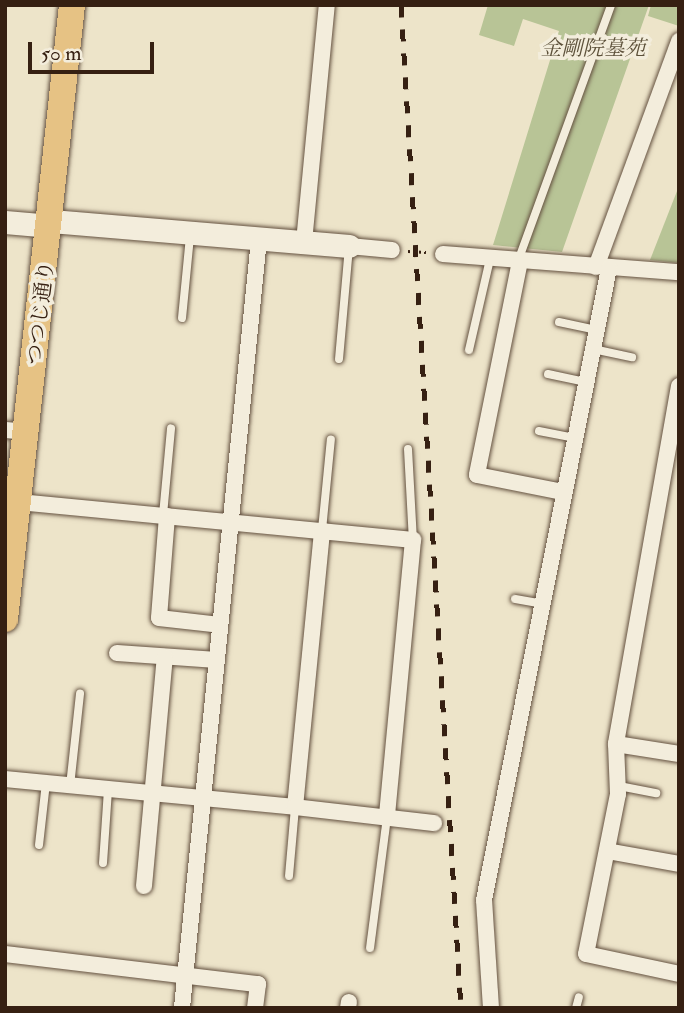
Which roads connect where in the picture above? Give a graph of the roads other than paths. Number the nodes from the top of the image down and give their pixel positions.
1 (72, 5) edge
2 (327, 5) edge
3 (611, 5) edge
4 (679, 41) edge
5 (5, 222) edge
6 (51, 224) junction
7 (191, 234) junction
8 (259, 239) junction
9 (304, 242) junction
10 (349, 246) junction
11 (392, 250) road end
12 (443, 254) road end
13 (490, 259) junction
14 (519, 261) junction
15 (602, 267) junction
16 (679, 272) edge
17 (182, 318) dead end
18 (559, 322) dead end
19 (597, 330) junction
20 (593, 349) junction
21 (469, 351) dead end
22 (632, 357) dead end
23 (339, 359) dead end
24 (548, 374) dead end
25 (586, 382) junction
26 (679, 387) edge
27 (170, 428) dead end
28 (16, 431) edge
29 (539, 431) dead end
30 (574, 438) junction
31 (331, 439) dead end
32 (408, 449) dead end
33 (563, 492) junction
34 (19, 502) junction
35 (165, 515) junction
36 (230, 522) junction
37 (322, 530) junction
38 (413, 540) junction
39 (515, 598) dead end
40 (543, 604) junction
41 (5, 620) edge
42 (220, 625) junction
43 (117, 653) dead end
44 (165, 657) junction
45 (216, 660) junction
46 (80, 694) dead end
47 (679, 736) edge
48 (616, 744) junction
49 (677, 753) edge
50 (5, 779) edge
51 (46, 783) junction
52 (71, 786) junction
53 (619, 786) junction
54 (108, 789) junction
55 (656, 793) dead end
56 (155, 794) junction
57 (204, 799) junction
58 (295, 807) junction
59 (387, 817) junction
60 (435, 823) dead end
61 (39, 845) dead end
62 (607, 851) junction
63 (103, 863) dead end
64 (679, 864) edge
65 (289, 876) dead end
66 (144, 886) dead end
67 (370, 947) dead end
68 (5, 954) edge
69 (679, 974) edge
70 (185, 976) junction
71 (579, 996) dead end
72 (182, 1008) edge
73 (255, 1008) edge
74 (491, 1008) edge
75 (576, 1008) edge

1 - 6 main road, つつじ通り
2 - 9 street
3 - 14 lane
4 - 15 street
5 - 6 street
6 - 7 street
6 - 28 main road, つつじ通り
7 - 8 street
7 - 17 lane
8 - 9 street
8 - 36 street
9 - 10 street
10 - 11 street
10 - 23 lane
12 - 13 street
13 - 14 street
13 - 21 lane
14 - 15 street
14 - 33 street
15 - 16 street
15 - 19 street
18 - 19 lane
19 - 20 street
20 - 22 lane
20 - 25 street
24 - 25 lane
25 - 30 street
26 - 48 street
27 - 35 lane
28 - 34 main road, つつじ通り
29 - 30 lane
30 - 33 street
31 - 37 lane
32 - 38 lane
33 - 40 street
34 - 35 street
34 - 41 main road, つつじ通り
35 - 36 street
35 - 42 street
36 - 37 street
36 - 42 street
37 - 38 street
37 - 58 street
38 - 59 street
39 - 40 lane
40 - 74 street
42 - 45 street
43 - 44 street
44 - 45 street
44 - 56 street
45 - 57 street
46 - 52 lane
47 - 49 street
48 - 49 street
48 - 53 street
50 - 51 street
51 - 52 street
51 - 61 lane
52 - 54 street
53 - 55 lane
53 - 62 street
54 - 56 street
54 - 63 lane
56 - 57 street
56 - 66 street
57 - 58 street
57 - 70 street
58 - 59 street
58 - 65 lane
59 - 60 street
59 - 67 lane
62 - 64 street
62 - 69 street
68 - 70 street
70 - 72 street
70 - 73 street
71 - 75 lane

